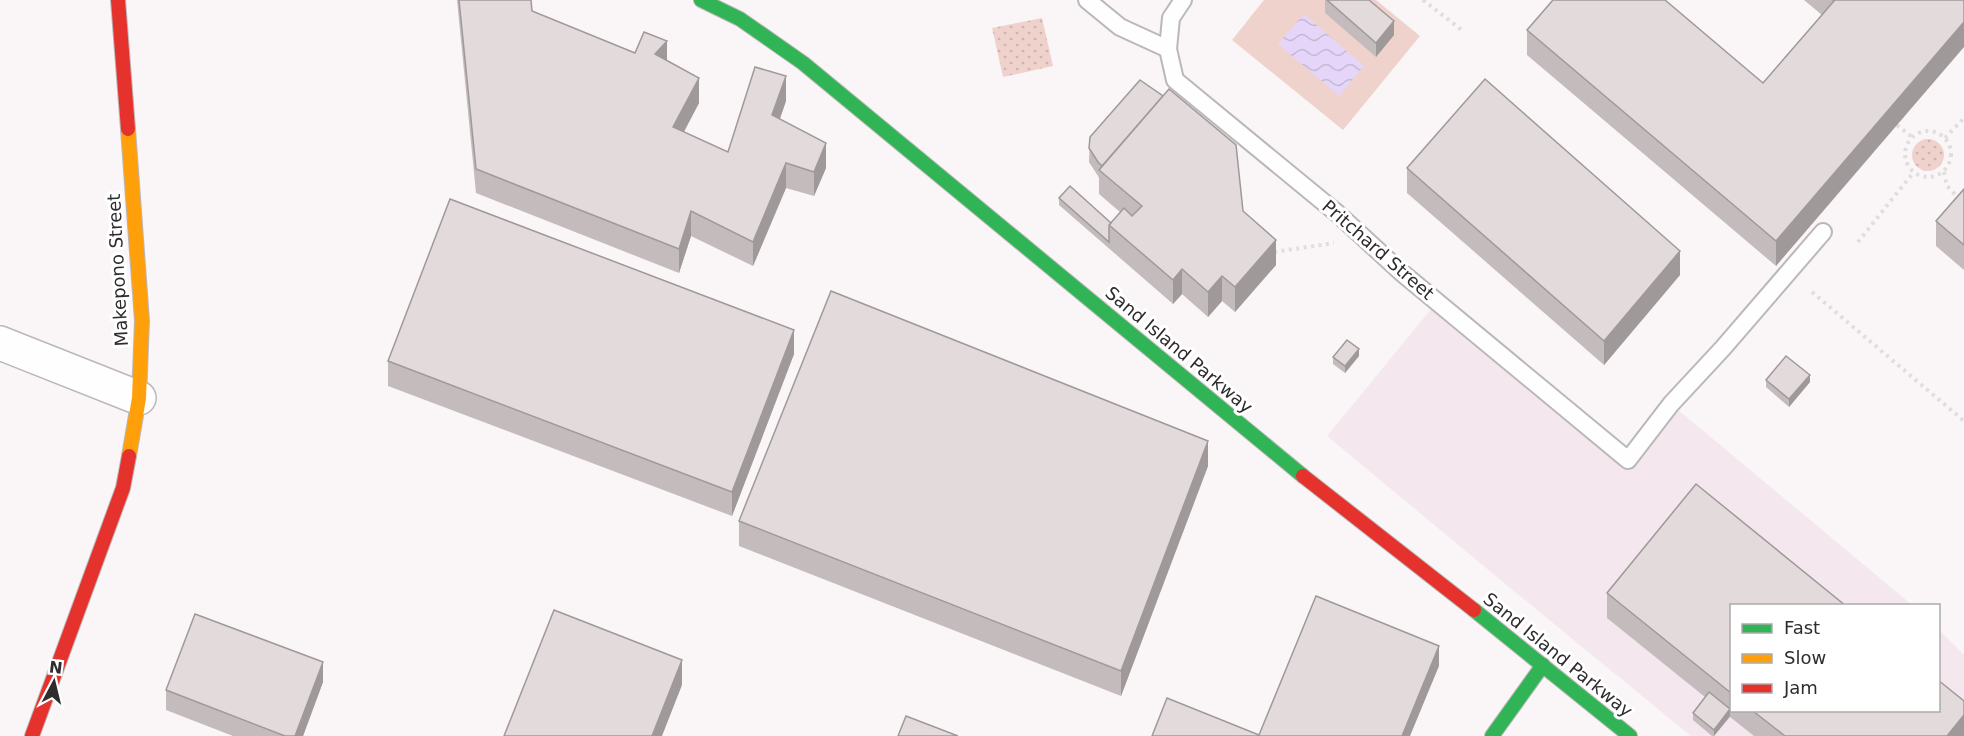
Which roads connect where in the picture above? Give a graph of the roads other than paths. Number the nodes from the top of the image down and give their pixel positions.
1 (118, 0) edge
2 (701, 0) edge
3 (1087, 0) edge
4 (1183, 0) edge
5 (1167, 49) junction
6 (1823, 232) dead end
7 (0, 343) edge
8 (139, 398) junction
9 (1543, 664) junction
10 (32, 736) edge
11 (1492, 736) edge
12 (1630, 736) edge

1 - 8 street, Makepono Street
2 - 9 street, Sand Island Parkway
3 - 5 lane
4 - 5 lane, Pritchard Street
5 - 6 lane, Pritchard Street
7 - 8 street
8 - 10 street, Makepono Street
9 - 11 street
9 - 12 street, Sand Island Parkway

